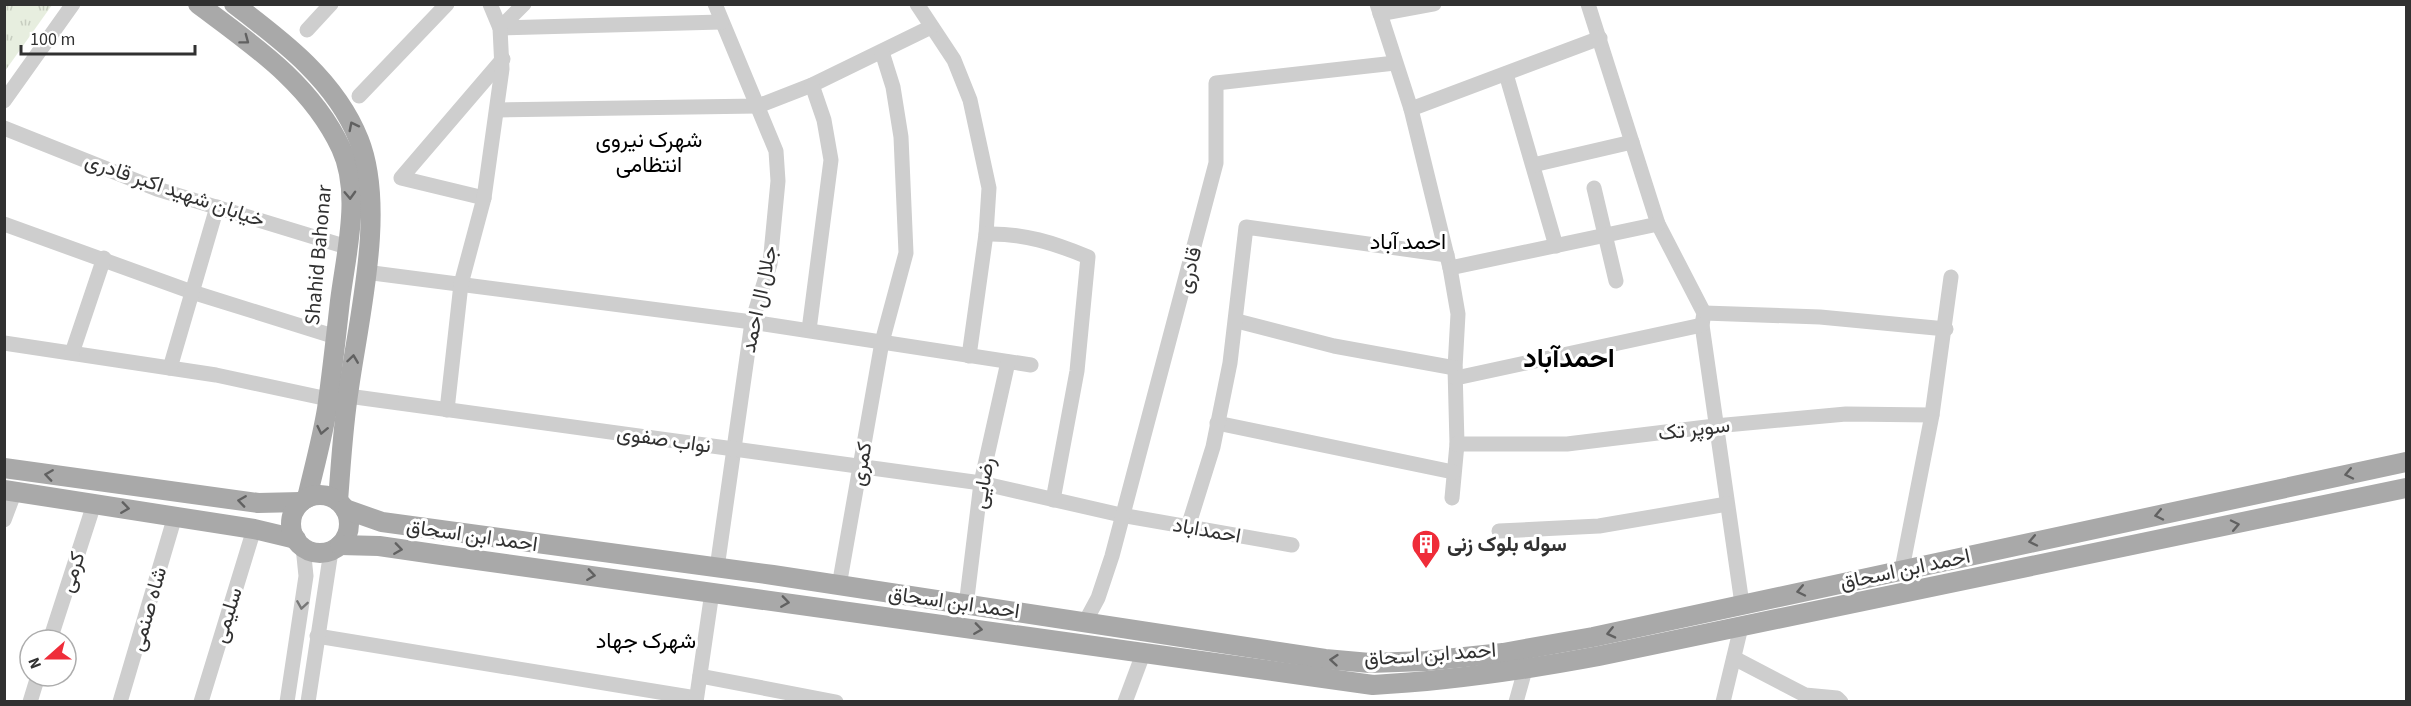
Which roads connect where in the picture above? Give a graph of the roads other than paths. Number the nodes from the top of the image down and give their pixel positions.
1 (73, 4) edge
2 (198, 4) edge
3 (234, 4) edge
4 (331, 4) edge
5 (447, 4) edge
6 (490, 4) edge
7 (524, 4) edge
8 (715, 4) edge
9 (917, 4) edge
10 (1434, 4) edge
11 (1588, 4) edge
12 (1379, 9) edge
13 (721, 22) junction
14 (931, 27) junction
15 (500, 28) junction
16 (307, 30) dead end
17 (1600, 38) junction
18 (882, 52) junction
19 (502, 59) junction
20 (1395, 63) junction
21 (1506, 74) junction
22 (812, 85) junction
23 (359, 96) dead end
24 (4, 101) edge
25 (759, 106) junction
26 (1411, 109) junction
27 (497, 110) junction
28 (4, 128) edge
29 (1632, 142) junction
30 (1533, 165) junction
31 (1594, 188) dead end
32 (484, 198) junction
33 (217, 207) junction
34 (4, 224) edge
35 (1658, 224) junction
36 (986, 234) junction
37 (1605, 236) junction
38 (347, 245) junction
39 (368, 246) junction
40 (1556, 246) junction
41 (104, 258) junction
42 (1448, 262) junction
43 (1951, 277) dead end
44 (343, 278) junction
45 (364, 278) junction
46 (1616, 281) dead end
47 (461, 284) junction
48 (192, 291) junction
49 (1703, 319) junction
50 (1237, 321) junction
51 (752, 322) junction
52 (1946, 329) junction
53 (809, 330) junction
54 (336, 337) junction
55 (882, 342) junction
56 (4, 343) edge
57 (72, 353) junction
58 (969, 356) junction
59 (1008, 362) junction
60 (1031, 365) dead end
61 (170, 368) junction
62 (1455, 373) junction
63 (348, 396) junction
64 (328, 399) junction
65 (447, 410) junction
66 (1932, 415) junction
67 (1218, 423) junction
68 (1716, 426) junction
69 (1457, 444) junction
70 (733, 449) junction
71 (2406, 462) edge
72 (861, 467) junction
73 (4, 468) edge
74 (1453, 472) junction
75 (981, 483) junction
76 (2406, 488) edge
77 (10, 491) edge
78 (1452, 498) dead end
79 (304, 500) junction
80 (1053, 500) junction
81 (94, 504) junction
82 (1727, 504) junction
83 (341, 505) junction
84 (1121, 515) junction
85 (175, 516) junction
86 (4, 520) edge
87 (1188, 526) junction
88 (254, 529) junction
89 (2090, 529) junction
90 (1499, 531) dead end
91 (300, 543) junction
92 (1292, 545) dead end
93 (335, 548) junction
94 (2096, 555) junction
95 (717, 568) junction
96 (1902, 570) junction
97 (839, 586) junction
98 (712, 591) junction
99 (1743, 604) junction
100 (966, 606) junction
101 (1084, 624) junction
102 (1741, 627) junction
103 (54, 628) edge
104 (1128, 630) junction
105 (317, 636) junction
106 (1078, 644) junction
107 (1134, 652) junction
108 (1734, 658) junction
109 (1526, 670) junction
110 (700, 676) junction
111 (696, 700) edge
112 (120, 702) edge
113 (201, 702) edge
114 (287, 702) edge
115 (308, 702) edge
116 (836, 702) edge
117 (1125, 702) edge
118 (1516, 702) edge
119 (1723, 702) edge
120 (1841, 702) edge

1 - 24 street
2 -> 38 main road, Shahid Bahonar
39 -> 3 main road
4 - 16 street
5 - 23 street
6 - 15 street
7 - 15 street
8 - 13 street, جلال ال احمد
9 - 14 street
10 - 12 street
11 - 17 street
12 - 20 street
13 - 15 street
13 - 25 street, جلال ال احمد
14 - 18 street
14 - 36 street
15 - 19 street
17 - 21 street
17 - 29 street
18 - 22 street
18 - 55 street, کمری
19 - 27 street
19 - 32 street
20 - 26 street
20 - 84 street, قادری
21 - 26 street
21 - 30 street
22 - 25 street
22 - 53 street
25 - 27 street
25 - 51 street, جلال ال احمد
26 - 42 street
27 - 32 street
28 - 33 street, خیابان شهید اکبر قادری
29 - 30 street
29 - 35 street
30 - 40 street
31 - 37 street
32 - 47 street
33 - 38 street, خیابان شهید اکبر قادری
33 - 48 street
34 - 41 street
35 - 37 street
35 - 49 street
36 - 58 street
36 - 80 street
37 - 40 street
37 - 46 street
38 - 39 main road
38 - 44 main road, Shahid Bahonar
39 - 45 main road
40 - 42 street
41 - 48 street
41 - 57 street
42 - 50 street
42 - 62 street
43 - 52 street
44 - 45 main road
44 - 54 main road, Shahid Bahonar
45 - 47 street
63 -> 45 main road
47 - 51 street
47 - 65 street
48 - 54 street
48 - 61 street
49 - 52 street
49 - 62 street
49 - 68 street
50 - 62 street
50 - 67 street
51 - 53 street
51 - 70 street, جلال ال احمد
52 - 66 street
53 - 55 street
54 - 64 main road, Shahid Bahonar
55 - 58 street
55 - 72 street, کمری
56 - 57 street
57 - 61 street
58 - 59 street
59 - 60 street
59 - 75 street, رضایی
61 - 64 street
62 - 69 street
63 - 65 street, نواب صفوی
63 - 83 main road
64 -> 79 main road, Shahid Bahonar
65 - 70 street, نواب صفوی
66 - 68 street, سوپر تک
66 - 96 street
67 - 74 street
67 - 87 street
68 - 69 street, سوپر تک
68 - 82 street
69 - 74 street
70 - 72 street, نواب صفوی
70 - 95 street, جلال ال احمد
71 -> 89 main road, احمد ابن اسحاق
72 - 75 street, نواب صفوی
72 - 97 street, کمری
79 -> 73 main road
74 - 78 street
75 - 80 street, نواب صفوی
75 - 100 street, رضایی
94 -> 76 main road, احمد ابن اسحاق
77 - 81 main road
77 - 86 street
79 - 83 main road
79 - 91 main road
80 - 84 street, احمداباد
81 -> 85 main road
81 - 103 street, کرمی
82 - 90 street
82 - 99 street
83 - 93 main road
83 - 95 main road, احمد ابن اسحاق
84 - 87 street, احمداباد
84 - 101 street, قادری
85 - 88 main road
85 - 112 street, شاه صنمی
87 - 92 street, احمداباد
88 - 91 main road
88 - 113 street, سلیمی
89 - 94 main road
89 -> 96 main road, احمد ابن اسحاق
91 - 93 main road
91 -> 114 street
93 -> 98 main road, احمد ابن اسحاق
93 - 105 street
94 - 102 main road, احمد ابن اسحاق
95 - 97 main road, احمد ابن اسحاق
96 -> 99 main road, احمد ابن اسحاق
97 - 100 main road, احمد ابن اسحاق
98 -> 106 main road, احمد ابن اسحاق
98 - 110 street
99 -> 104 main road, احمد ابن اسحاق
100 - 101 main road, احمد ابن اسحاق
101 - 104 main road, احمد ابن اسحاق
101 - 106 main road
102 - 108 street
102 - 109 main road, احمد ابن اسحاق
104 - 107 main road
105 - 111 street
105 - 115 street
106 - 107 main road, احمد ابن اسحاق
107 - 109 main road, احمد ابن اسحاق
107 - 117 street
108 - 119 street
108 - 120 street
109 - 118 street
110 - 111 street
110 - 116 street

